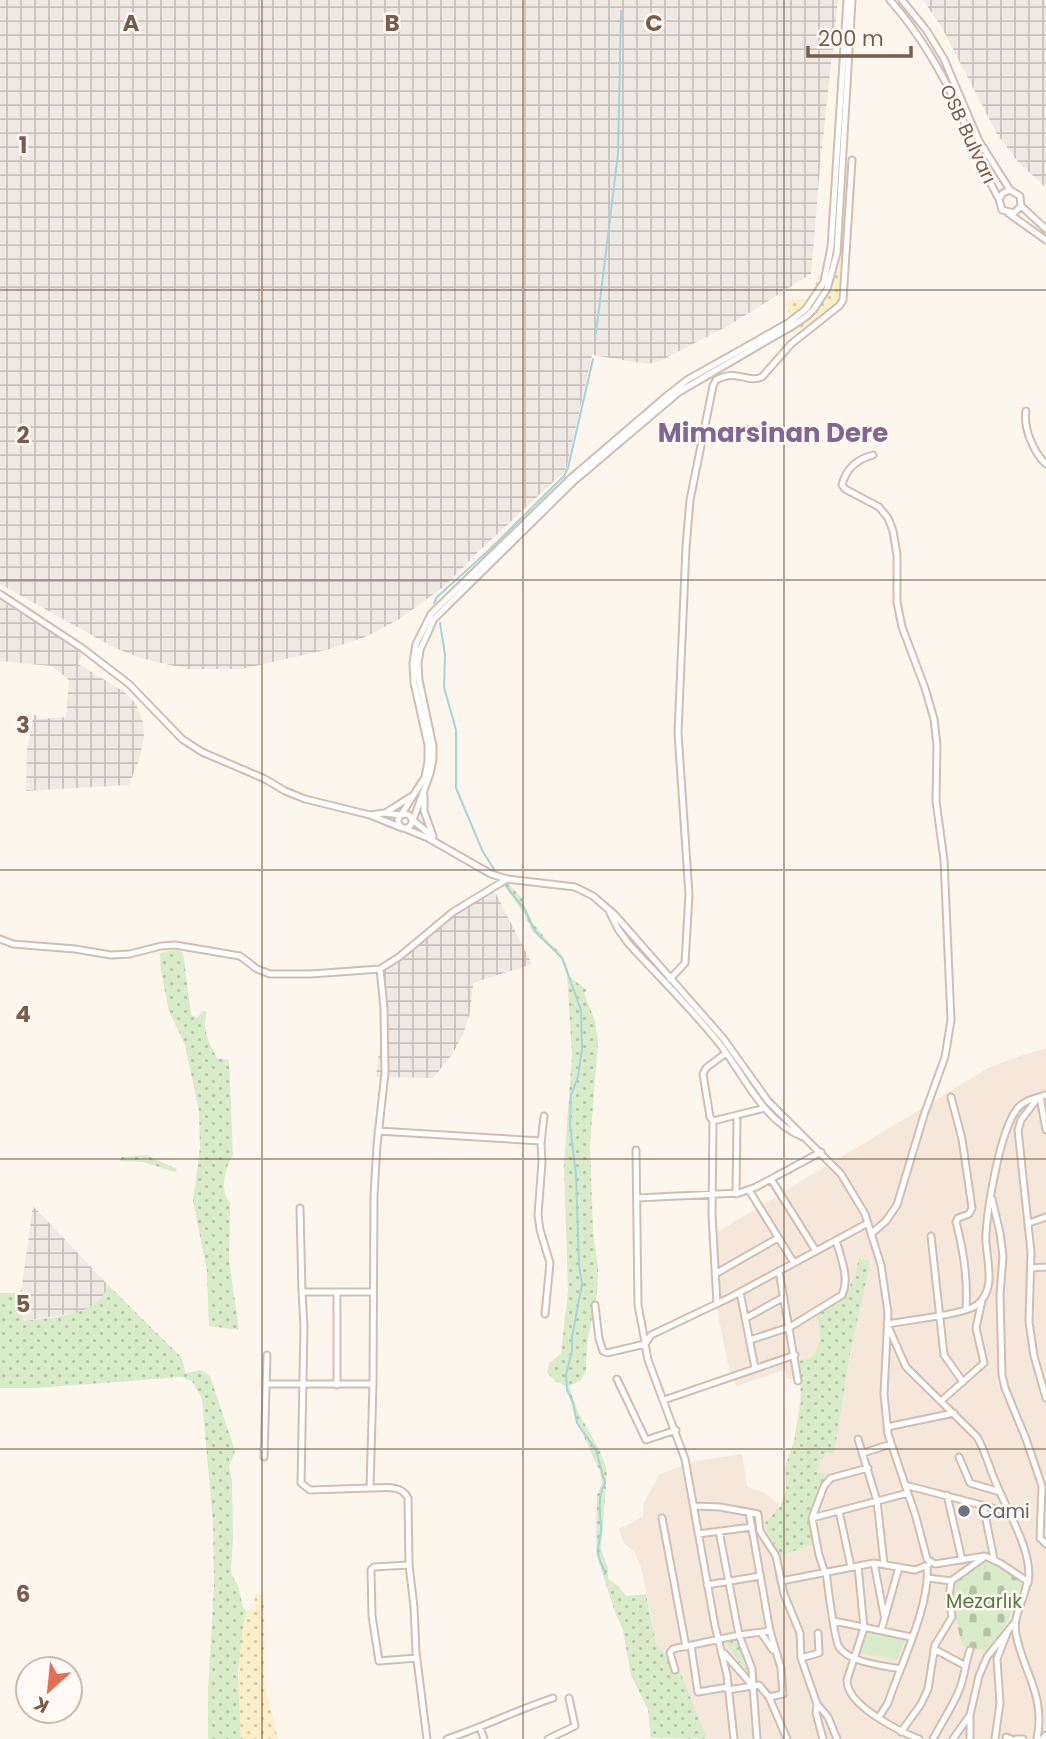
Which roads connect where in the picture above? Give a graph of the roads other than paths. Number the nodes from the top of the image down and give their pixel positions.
1 (850, 0) edge
2 (890, 0) edge
3 (902, 0) edge
4 (852, 160) dead end
5 (1010, 190) junction
6 (999, 199) junction
7 (1021, 206) junction
8 (1008, 213) junction
9 (1046, 229) edge
10 (1046, 240) edge
11 (1026, 411) dead end
12 (873, 455) dead end
13 (1046, 464) edge
14 (0, 594) edge
15 (425, 789) junction
16 (417, 792) junction
17 (384, 813) junction
18 (370, 815) junction
19 (401, 815) junction
20 (412, 820) junction
21 (403, 828) junction
22 (435, 839) junction
23 (448, 851) junction
24 (506, 879) junction
25 (610, 913) junction
26 (0, 939) edge
27 (380, 969) junction
28 (670, 979) junction
29 (726, 1053) junction
30 (1043, 1096) edge
31 (951, 1097) dead end
32 (765, 1108) junction
33 (544, 1116) dead end
34 (737, 1120) dead end
35 (713, 1121) junction
36 (1046, 1130) edge
37 (378, 1131) junction
38 (806, 1138) junction
39 (541, 1141) junction
40 (636, 1150) dead end
41 (821, 1152) junction
42 (771, 1179) junction
43 (749, 1190) junction
44 (736, 1194) junction
45 (711, 1196) junction
46 (992, 1196) junction
47 (637, 1198) junction
48 (300, 1208) dead end
49 (1046, 1217) edge
50 (868, 1223) junction
51 (1029, 1223) junction
52 (871, 1234) junction
53 (931, 1236) dead end
54 (778, 1238) junction
55 (836, 1240) junction
56 (816, 1251) junction
57 (794, 1263) junction
58 (1046, 1267) edge
59 (1031, 1268) junction
60 (779, 1271) junction
61 (715, 1274) junction
62 (302, 1292) junction
63 (337, 1292) junction
64 (372, 1292) junction
65 (740, 1292) junction
66 (784, 1297) junction
67 (982, 1299) junction
68 (717, 1304) junction
69 (595, 1305) dead end
70 (966, 1309) junction
71 (545, 1314) dead end
72 (941, 1314) junction
73 (746, 1318) junction
74 (887, 1324) junction
75 (790, 1327) junction
76 (750, 1340) junction
77 (645, 1344) junction
78 (267, 1354) dead end
79 (795, 1355) junction
80 (755, 1368) junction
81 (617, 1378) dead end
82 (798, 1381) dead end
83 (963, 1382) junction
84 (303, 1383) junction
85 (268, 1384) junction
86 (373, 1384) junction
87 (337, 1385) junction
88 (1046, 1398) edge
89 (664, 1401) junction
90 (941, 1401) junction
91 (954, 1413) junction
92 (887, 1427) junction
93 (676, 1430) junction
94 (858, 1439) dead end
95 (891, 1444) junction
96 (863, 1453) junction
97 (264, 1457) dead end
98 (959, 1457) dead end
99 (868, 1468) junction
100 (905, 1485) junction
101 (1044, 1485) edge
102 (370, 1488) junction
103 (1000, 1492) junction
104 (908, 1493) junction
105 (947, 1496) junction
106 (877, 1501) junction
107 (983, 1505) junction
108 (694, 1506) junction
109 (839, 1511) junction
110 (1008, 1511) junction
111 (749, 1512) junction
112 (662, 1518) dead end
113 (813, 1518) junction
114 (752, 1527) junction
115 (719, 1531) junction
116 (698, 1534) junction
117 (1046, 1544) edge
118 (985, 1556) junction
119 (994, 1559) junction
120 (962, 1560) junction
121 (874, 1563) junction
122 (884, 1564) junction
123 (928, 1564) junction
124 (409, 1565) junction
125 (858, 1566) junction
126 (851, 1567) junction
127 (899, 1567) junction
128 (825, 1572) junction
129 (760, 1576) junction
130 (928, 1578) junction
131 (781, 1581) junction
132 (951, 1581) junction
133 (727, 1582) junction
134 (1028, 1583) junction
135 (707, 1585) junction
136 (884, 1618) junction
137 (834, 1621) junction
138 (1015, 1622) junction
139 (864, 1628) junction
140 (1009, 1629) junction
141 (770, 1631) junction
142 (881, 1631) junction
143 (761, 1633) junction
144 (818, 1633) dead end
145 (739, 1635) junction
146 (911, 1637) junction
147 (719, 1639) junction
148 (688, 1646) junction
149 (934, 1649) junction
150 (722, 1650) junction
151 (970, 1650) dead end
152 (417, 1658) junction
153 (778, 1658) junction
154 (801, 1658) junction
155 (854, 1658) junction
156 (964, 1665) junction
157 (900, 1669) junction
158 (676, 1670) dead end
159 (753, 1686) junction
160 (728, 1689) junction
161 (769, 1697) junction
162 (553, 1698) dead end
163 (569, 1698) dead end
164 (1037, 1698) junction
165 (1046, 1700) edge
166 (817, 1704) junction
167 (971, 1715) junction
168 (879, 1717) junction
169 (480, 1727) junction
170 (901, 1732) junction
171 (1046, 1735) edge
172 (838, 1738) edge
173 (1011, 1738) edge
174 (427, 1739) edge
175 (446, 1739) edge
176 (484, 1739) edge
177 (548, 1739) edge
178 (734, 1739) edge
179 (757, 1739) edge
180 (787, 1739) edge
181 (823, 1739) edge
182 (919, 1739) edge
183 (933, 1739) edge
184 (953, 1739) edge
185 (970, 1739) edge
186 (995, 1739) edge
187 (1023, 1739) edge
188 (1040, 1739) edge

1 - 15 street
1 - 16 street
2 - 6 street, OSB Bulvarı
3 - 5 street, OSB Bulvarı
4 - 28 street
5 - 6 street, OSB Bulvarı
5 - 7 street, OSB Bulvarı
6 - 8 street, OSB Bulvarı
7 - 8 street
7 - 9 street, OSB Bulvarı
8 - 10 street
11 - 13 street
12 - 52 street
14 - 18 street
15 - 20 street
15 - 22 street
16 - 17 street
16 - 19 street
17 - 18 street
17 - 19 street
18 - 21 street
19 - 20 street
19 - 21 street
20 - 21 street
20 - 22 street
21 - 23 street
22 - 23 street
23 - 24 street
24 - 25 street
24 - 27 street
25 - 28 street
25 - 29 street
26 - 27 street
27 - 37 street
28 - 38 street
29 - 32 street
29 - 35 street
30 - 36 street
30 - 46 street
30 - 51 street
31 - 70 street
32 - 35 street
32 - 38 street
33 - 39 street
34 - 44 street
35 - 45 street
37 - 39 street
37 - 64 street
38 - 41 street
39 - 71 street
40 - 47 street
41 - 42 street
41 - 50 street
42 - 43 street
42 - 56 street
43 - 44 street
43 - 54 street
44 - 45 street
45 - 47 street
45 - 61 street
46 - 67 street
46 - 101 street
47 - 77 street
48 - 62 street
49 - 51 street
50 - 52 street
50 - 55 street
51 - 59 street
52 - 74 street
53 - 72 street
54 - 57 street
54 - 61 street
55 - 56 street
55 - 75 street
56 - 57 street
57 - 60 street
58 - 59 street
59 - 88 street
60 - 65 street
60 - 66 street
61 - 68 street
62 - 63 street
62 - 84 street
63 - 64 street
63 - 87 street
64 - 86 street
65 - 68 street
65 - 73 street
66 - 73 street
66 - 75 street
67 - 70 street
67 - 83 street
68 - 77 street
69 - 77 street
70 - 72 street
72 - 74 street
72 - 83 street
73 - 76 street
74 - 90 street
74 - 92 street
75 - 76 street
75 - 79 street
76 - 80 street
77 - 89 street
78 - 85 street
79 - 80 street
79 - 82 street
80 - 89 street
81 - 93 street
83 - 90 street
84 - 85 street
84 - 87 street
84 - 102 street
85 - 97 street
86 - 87 street
86 - 102 street
89 - 93 street
90 - 91 street
91 - 92 street
91 - 103 street
92 - 95 street
93 - 108 street
94 - 96 street
95 - 96 street
95 - 100 street
96 - 99 street
98 - 103 street
99 - 106 street
99 - 113 street
100 - 104 street
100 - 105 street
101 - 117 street
102 - 124 street
103 - 110 street
104 - 106 street
104 - 123 street
105 - 107 street
105 - 120 street
106 - 109 street
106 - 122 street
107 - 110 street
107 - 119 street
108 - 111 street
108 - 116 street
109 - 113 street
109 - 126 street
110 - 134 street
111 - 114 street
111 - 131 street
112 - 148 street
113 - 128 street
114 - 115 street
114 - 129 street
115 - 116 street
115 - 133 street
116 - 135 street
118 - 119 street
118 - 120 street
118 - 132 street
119 - 134 street
120 - 123 street
121 - 122 street
121 - 125 street
121 - 136 street
122 - 127 street
123 - 127 street
123 - 130 street
124 - 152 street
124 - 152 street
125 - 126 street
125 - 139 street
126 - 128 street
127 - 136 street
128 - 131 street
128 - 137 street
129 - 133 street
129 - 141 street
130 - 132 street
130 - 146 street
131 - 154 street
132 - 149 street
133 - 135 street
133 - 145 street
134 - 138 street
135 - 147 street
136 - 142 street
137 - 139 street
137 - 155 street
138 - 140 street
138 - 164 street
139 - 142 street
139 - 155 street
140 - 167 street
140 - 186 street
141 - 143 street
141 - 153 street
142 - 146 street
143 - 145 street
143 - 153 street
144 - 154 street
145 - 147 street
145 - 159 street
146 - 157 street
147 - 148 street
147 - 150 street
148 - 158 street
148 - 160 street
149 - 156 street
149 - 170 street
150 - 159 street
150 - 160 street
151 - 156 street
152 - 174 street
153 - 161 street
154 - 166 street
155 - 157 street
155 - 168 street
156 - 183 street
157 - 168 street
159 - 160 street
159 - 161 street
159 - 179 street
160 - 178 street
161 - 180 street
162 - 169 street
163 - 177 street
164 - 165 street
164 - 188 street
166 - 172 street
166 - 181 street
167 - 184 street
167 - 185 street
168 - 170 street
169 - 175 street
169 - 176 street
170 - 182 street
171 - 188 street
173 - 187 street

